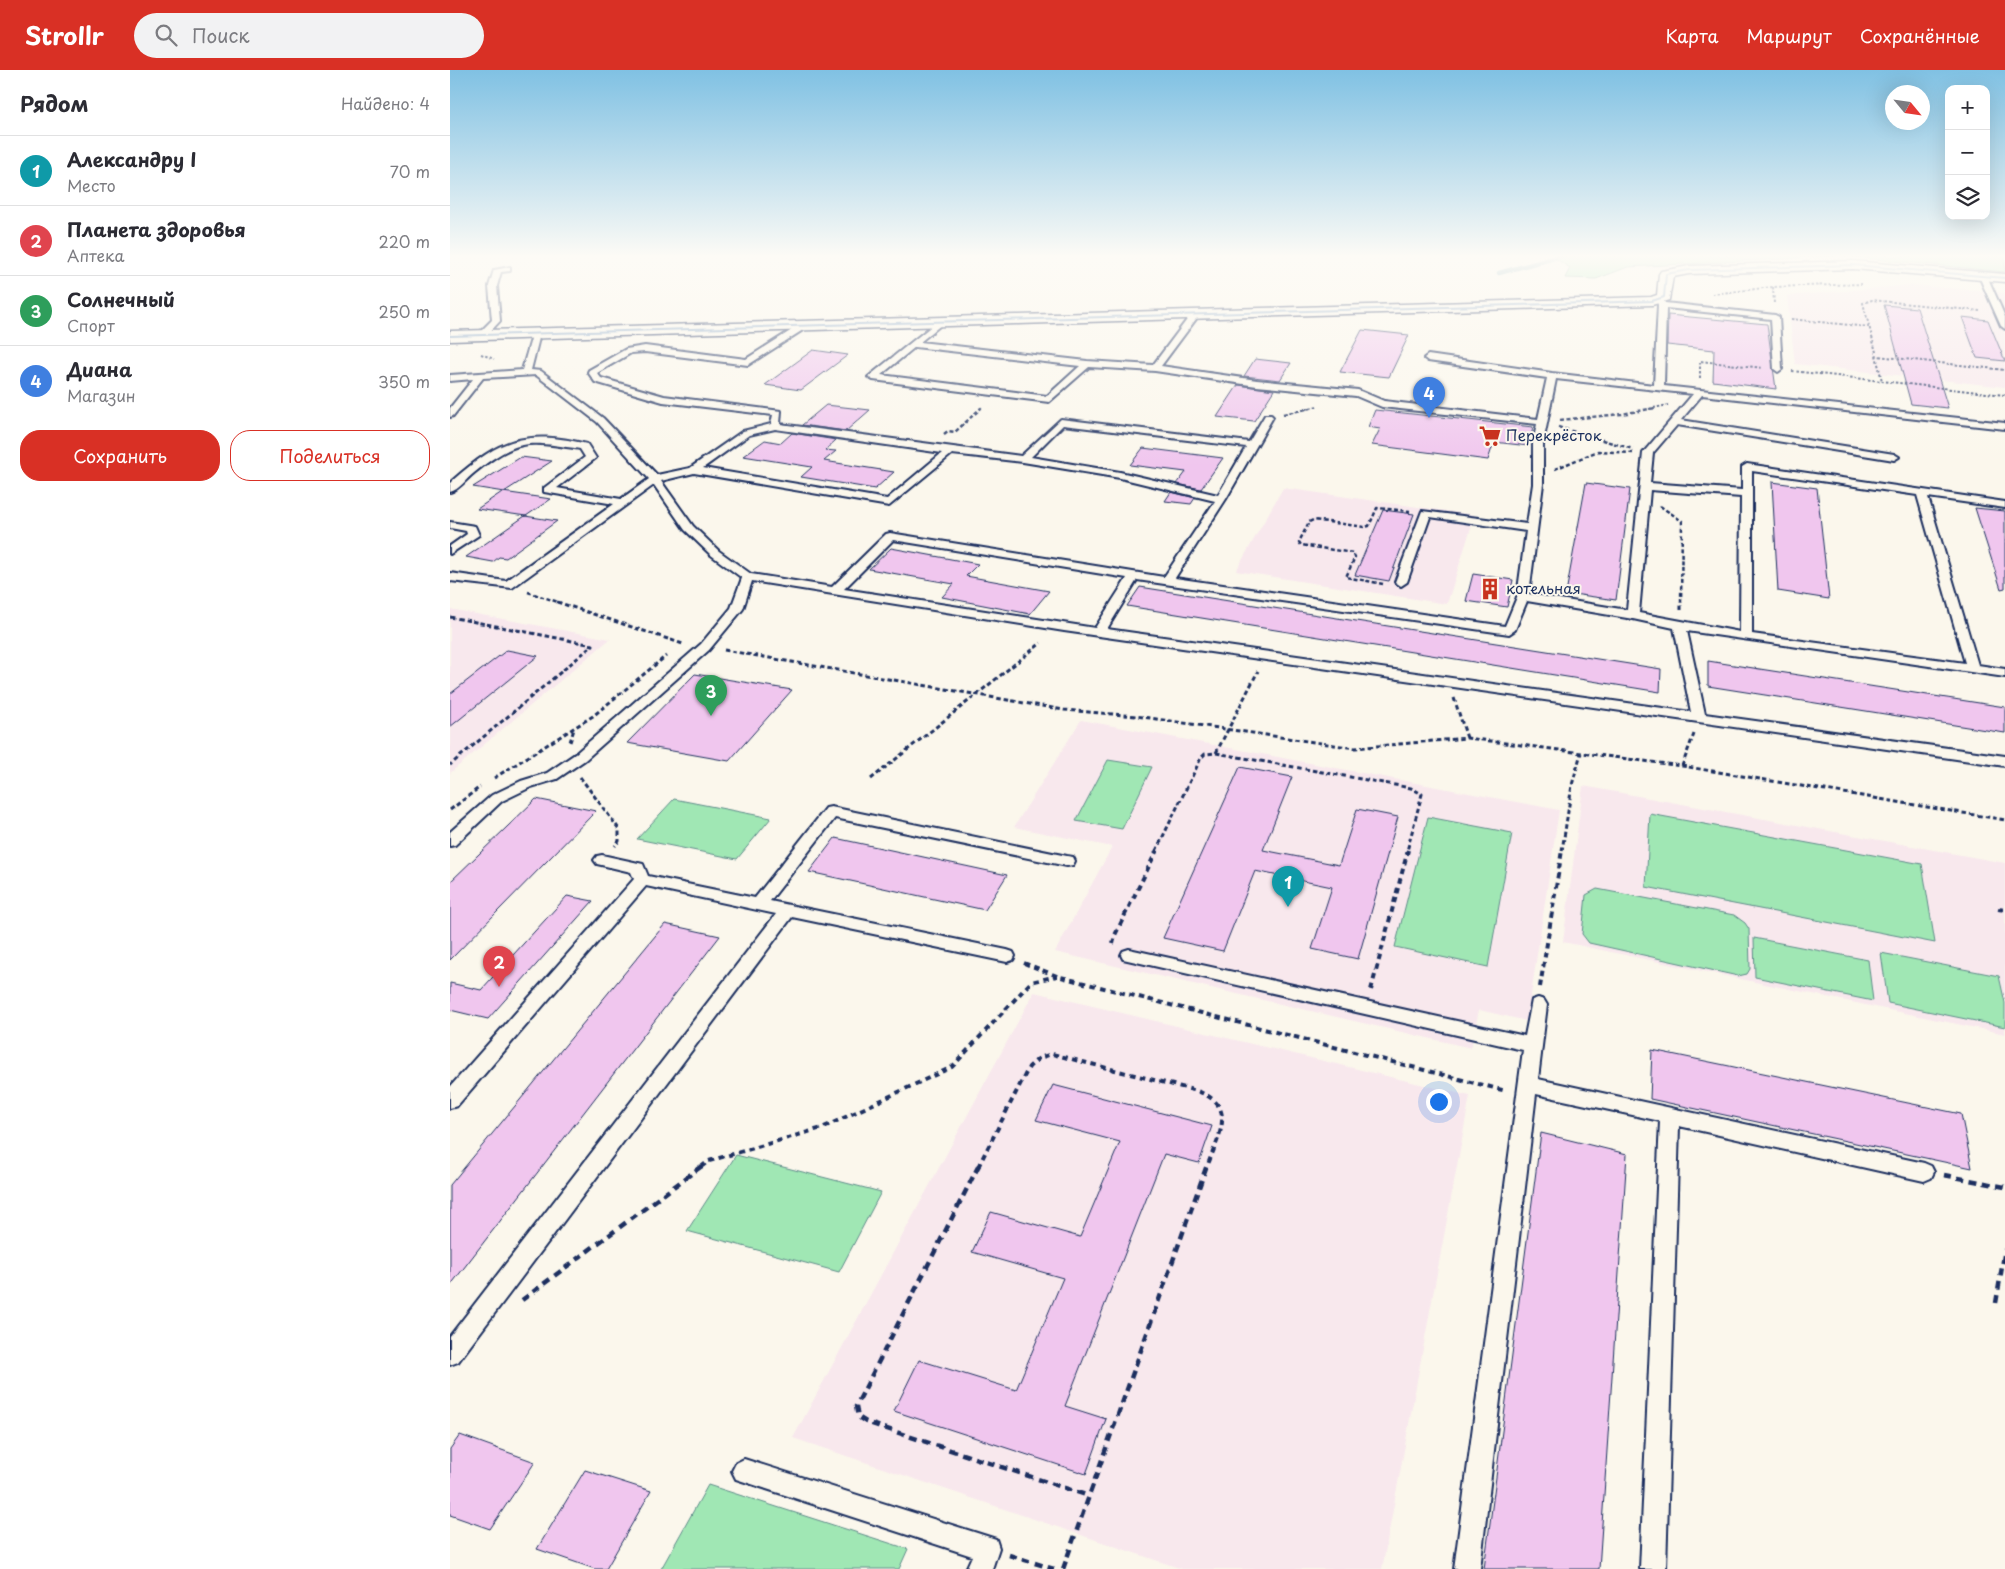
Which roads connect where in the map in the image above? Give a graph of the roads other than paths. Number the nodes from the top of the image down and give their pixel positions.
1 (491, 326) edge
2 (803, 326) joint
3 (934, 326) edge
4 (1187, 326) edge
5 (1660, 326) edge
6 (1776, 326) edge
7 (536, 334) junction
8 (482, 335) junction
9 (450, 336) edge
10 (913, 344) junction
11 (1428, 358) dead end
12 (1087, 364) junction
13 (1155, 368) junction
14 (1778, 369) road end
15 (526, 372) junction
16 (480, 376) junction
17 (1552, 376) junction
18 (450, 378) edge
19 (1659, 386) junction
20 (1701, 391) junction
21 (450, 414) edge
22 (1268, 417) road end
23 (1541, 422) junction
24 (1675, 422) junction
25 (775, 426) junction
26 (2005, 426) edge
27 (1252, 445) junction
28 (950, 451) junction
29 (1894, 456) dead end
30 (1023, 459) junction
31 (694, 470) junction
32 (655, 479) junction
33 (450, 489) edge
34 (1643, 490) junction
35 (1746, 494) junction
36 (1922, 494) junction
37 (1221, 499) junction
38 (622, 502) junction
39 (2005, 505) edge
40 (450, 525) edge
41 (1532, 528) junction
42 (450, 551) edge
43 (1134, 576) junction
44 (450, 577) edge
45 (748, 578) junction
46 (1168, 580) junction
47 (1400, 582) road end
48 (835, 591) junction
49 (1523, 597) junction
50 (1632, 615) junction
51 (1680, 626) junction
52 (1099, 632) junction
53 (1746, 637) junction
54 (1972, 667) junction
55 (2005, 673) edge
56 (1699, 718) junction
57 (2005, 761) edge
58 (450, 841) edge
59 (602, 860) road end
60 (1067, 861) dead end
61 (642, 880) junction
62 (759, 904) junction
63 (788, 910) junction
64 (1129, 955) road end
65 (1008, 956) road end
66 (1538, 1005) road end
67 (1532, 1045) junction
68 (1527, 1090) junction
69 (450, 1100) edge
70 (1670, 1116) junction
71 (1924, 1172) road end
72 (450, 1353) edge
73 (744, 1471) dead end
74 (982, 1558) edge
75 (1467, 1569) edge
76 (1653, 1569) edge

1 - 8 lane
2 - 7 street
2 - 25 lane
3 - 10 lane
4 - 13 lane
5 - 19 lane
6 - 14 lane
7 - 8 street
7 - 15 lane
8 - 9 street
10 - 12 lane
10 - 12 lane
11 - 17 lane
12 - 13 lane
13 - 23 lane
15 - 16 lane
15 - 32 lane
16 - 18 lane
16 - 21 lane
17 - 19 lane
17 - 23 lane
19 - 20 lane
20 - 24 lane
20 - 26 lane
22 - 27 lane
23 - 41 lane
24 - 29 lane
24 - 34 lane
25 - 28 lane
25 - 31 lane
27 - 30 lane
27 - 37 lane
28 - 30 lane
28 - 31 lane
30 - 37 lane
31 - 32 lane
32 - 38 lane
32 - 45 lane
33 - 38 lane
34 - 35 lane
34 - 50 lane
35 - 36 lane
35 - 53 lane
36 - 39 lane
36 - 54 lane
37 - 46 lane
38 - 44 lane
40 - 42 lane
41 - 47 lane
41 - 49 lane
43 - 46 lane
43 - 48 lane
43 - 52 lane
45 - 48 lane
45 - 58 lane
46 - 49 lane
48 - 52 lane
49 - 50 lane
50 - 51 lane
51 - 53 lane
51 - 56 lane
52 - 56 lane
53 - 54 lane
54 - 55 lane
56 - 57 lane
59 - 61 lane
60 - 62 lane
61 - 62 lane
61 - 69 lane
62 - 63 lane
63 - 65 lane
63 - 72 lane
64 - 67 lane
66 - 67 lane
67 - 68 lane
68 - 70 lane
68 - 75 lane
70 - 71 lane
70 - 76 lane
73 - 74 lane

